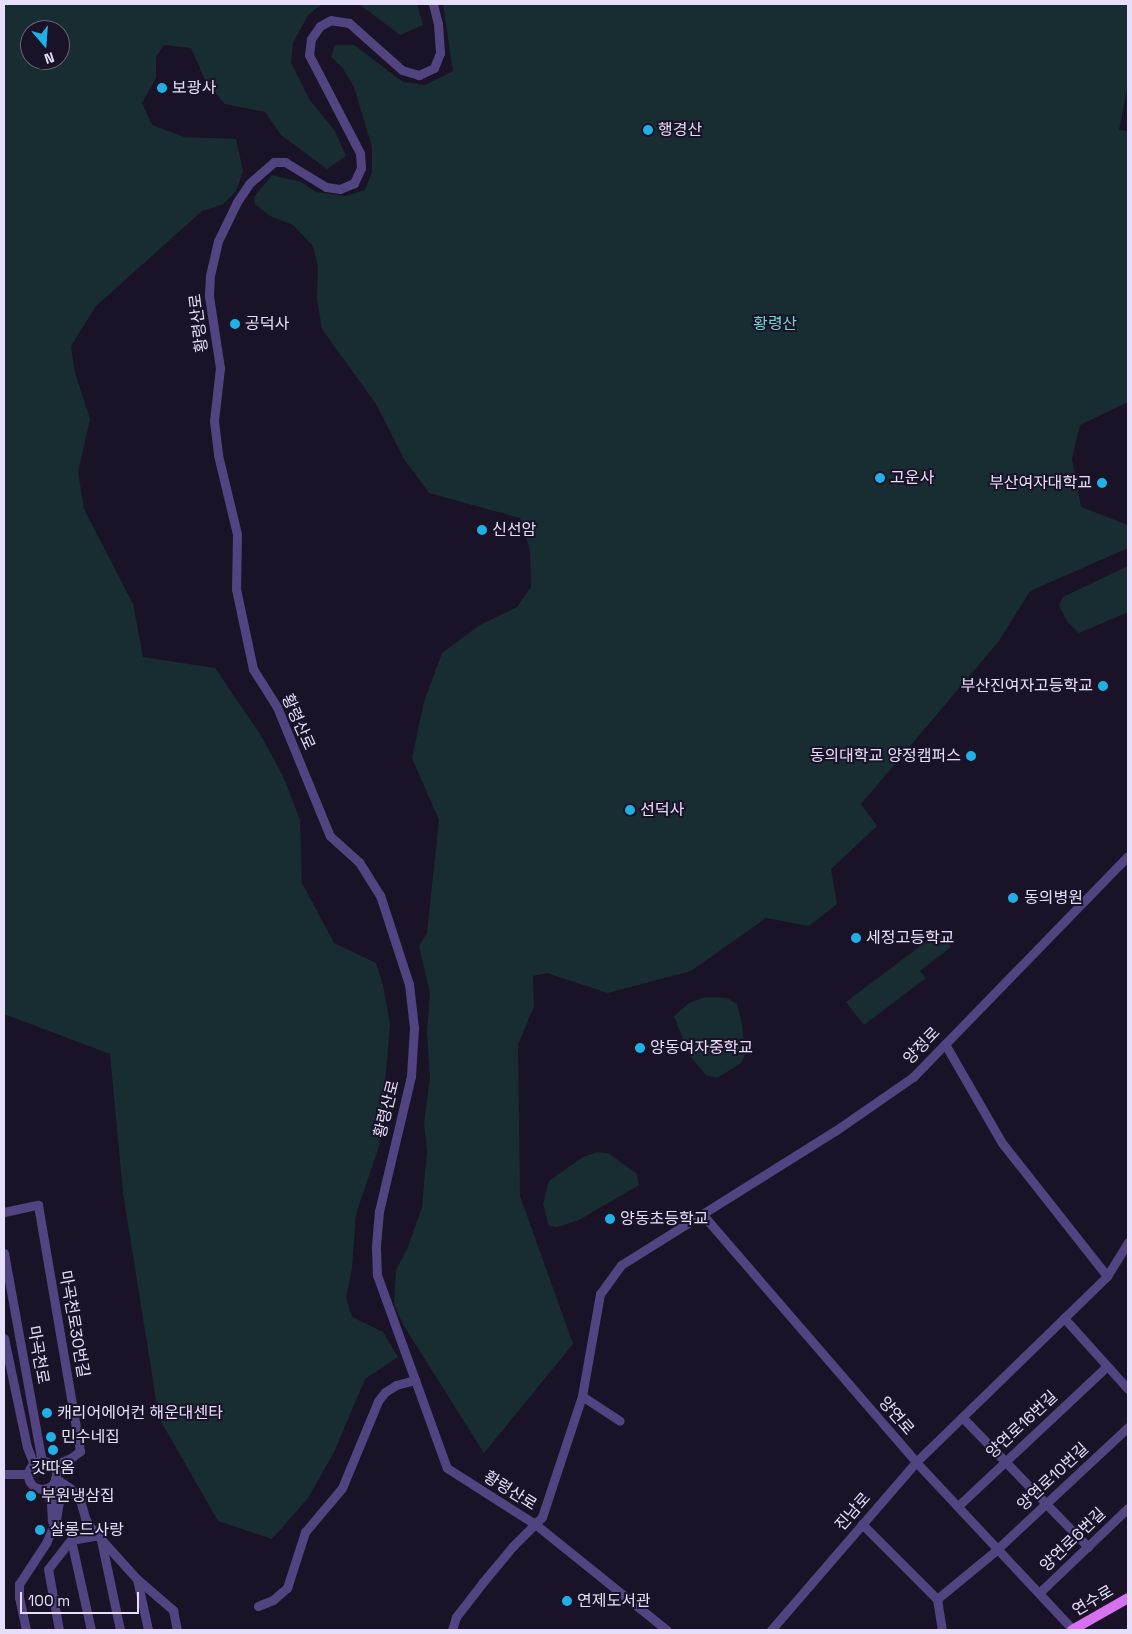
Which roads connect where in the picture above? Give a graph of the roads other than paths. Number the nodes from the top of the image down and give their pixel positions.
1 (433, 4) edge
2 (1128, 856) edge
3 (945, 1044) junction
4 (4, 1212) edge
5 (703, 1215) junction
6 (1128, 1242) edge
7 (4, 1253) edge
8 (1107, 1276) junction
9 (1064, 1318) junction
10 (4, 1338) edge
11 (1107, 1366) junction
12 (415, 1380) junction
13 (1128, 1389) edge
14 (582, 1396) junction
15 (962, 1417) junction
16 (620, 1421) dead end
17 (1128, 1427) edge
18 (916, 1462) junction
19 (1005, 1462) junction
20 (38, 1463) junction
21 (52, 1466) junction
22 (4, 1474) edge
23 (28, 1474) junction
24 (55, 1480) junction
25 (45, 1489) junction
26 (1045, 1505) junction
27 (958, 1506) junction
28 (1128, 1508) edge
29 (535, 1524) junction
30 (862, 1524) junction
31 (53, 1528) junction
32 (100, 1535) junction
33 (71, 1540) junction
34 (1088, 1547) junction
35 (997, 1548) junction
36 (34, 1561) junction
37 (48, 1569) junction
38 (137, 1579) junction
39 (1039, 1593) junction
40 (1128, 1598) edge
41 (937, 1599) junction
42 (258, 1606) dead end
43 (26, 1630) edge
44 (59, 1630) edge
45 (91, 1630) edge
46 (120, 1630) edge
47 (148, 1630) edge
48 (177, 1630) edge
49 (452, 1630) edge
50 (667, 1630) edge
51 (771, 1630) edge
52 (942, 1630) edge
53 (1073, 1630) edge

1 - 12 street, 황령산로
2 - 3 street, 양정로
3 - 5 street, 양정로
3 - 8 street
4 - 21 street, 마곡천로30번길
5 - 14 street, 양정로
5 - 18 street, 양연로
6 - 8 street, 진남로
7 - 20 street, 마곡천로
8 - 9 street, 진남로
9 - 11 street
9 - 15 street, 진남로
10 - 20 street
11 - 13 street
11 - 19 street, 양연로16번길
12 - 29 street, 황령산로
12 - 42 street
14 - 16 street
14 - 29 street, 양정로
15 - 18 street, 진남로
15 - 19 street
17 - 26 street, 양연로10번길
18 - 27 street, 양연로
18 - 30 street, 진남로
19 - 26 street
19 - 27 street, 양연로16번길
20 - 21 street
20 - 23 street
21 - 24 street
22 - 23 street
23 - 25 street
24 - 25 street
24 - 31 street
24 - 32 street
25 - 31 street
26 - 34 street
26 - 35 street, 양연로10번길
27 - 35 street, 양연로
28 - 34 street, 양연로6번길
29 - 49 street, 양정로
29 - 50 street, 황령산로
30 - 41 street
30 - 51 street, 진남로
31 - 36 street
32 - 33 street
32 - 38 street
32 - 46 street
33 - 37 street
33 - 45 street
34 - 39 street, 양연로6번길
35 - 39 street, 양연로
35 - 41 street, 양연로10번길
36 - 37 street
36 - 43 street
37 - 44 street
38 - 47 street
38 - 48 street
39 - 53 street, 양연로
40 - 53 main road, 연수로
41 - 52 street

